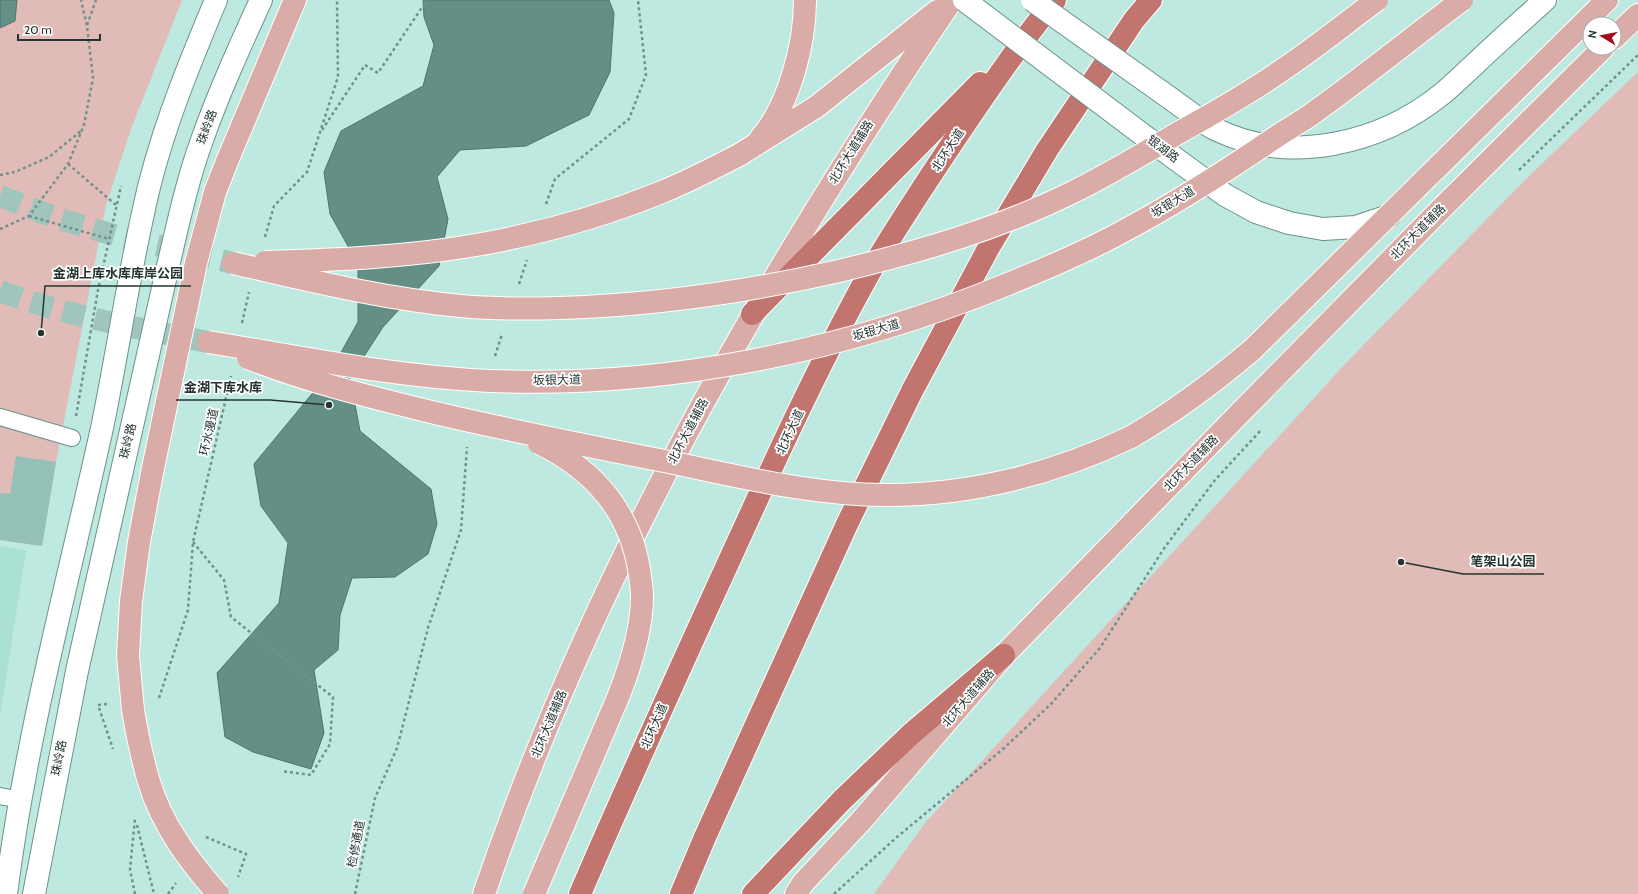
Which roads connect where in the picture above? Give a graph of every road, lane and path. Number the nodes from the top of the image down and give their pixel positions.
1 (81, 0) edge
2 (96, 0) edge
3 (216, 0) edge
4 (261, 0) edge
5 (295, 0) edge
6 (337, 0) edge
7 (427, 0) edge
8 (805, 0) edge
9 (951, 0) edge
10 (964, 0) edge
11 (1032, 0) edge
12 (1055, 0) edge
13 (1151, 0) edge
14 (1158, 0) edge
15 (1377, 0) edge
16 (1462, 0) edge
17 (1545, 0) edge
18 (1607, 0) edge
19 (1638, 15) edge
20 (1134, 20) junction
21 (87, 26) junction
22 (1622, 30) edge
23 (1026, 36) junction
24 (1638, 55) edge
25 (1595, 56) edge
26 (81, 131) junction
27 (319, 133) junction
28 (747, 150) junction
29 (68, 164) junction
30 (1516, 173) dead end
31 (0, 175) edge
32 (116, 205) dead end
33 (29, 216) junction
34 (1389, 216) junction
35 (0, 229) edge
36 (108, 239) dead end
37 (263, 244) dead end
38 (250, 289) dead end
39 (752, 314) junction
40 (241, 328) dead end
41 (231, 375) dead end
42 (0, 417) edge
43 (1268, 424) dead end
44 (515, 432) junction
45 (72, 438) dead end
46 (193, 542) junction
47 (1004, 655) junction
48 (158, 701) dead end
49 (281, 771) dead end
50 (0, 796) edge
51 (375, 798) dead end
52 (21, 800) junction
53 (203, 836) dead end
54 (240, 883) dead end
55 (6, 894) edge
56 (34, 894) edge
57 (135, 894) edge
58 (154, 894) edge
59 (218, 894) edge
60 (355, 894) edge
61 (484, 894) edge
62 (534, 894) edge
63 (580, 894) edge
64 (681, 894) edge
65 (753, 894) edge
66 (796, 894) edge
67 (834, 894) edge

1 - 21 path
2 - 21 path
3 - 52 street
4 - 56 street, 珠岭路
5 - 59 main road, bridge
6 - 27 path
7 - 27 path
8 - 28 main road
9 - 28 main road
9 - 39 main road, 北环大道辅路
10 - 34 street, 银湖路, bridge
11 - 17 street, bridge
12 - 23 highway, 北环大道
13 - 20 highway
14 - 20 highway
15 - 28 main road, bridge
16 - 44 main road, 坂银大道, bridge
18 - 34 main road
19 - 22 main road
20 - 64 highway
21 - 26 path
23 - 39 highway
23 - 63 highway, 北环大道
24 - 30 path
25 - 47 main road, 北环大道辅路
26 - 29 path
26 - 31 path
27 - 37 path
29 - 32 path
29 - 33 path
33 - 35 path
33 - 36 path
34 - 44 main road, bridge
38 - 40 path
39 - 61 main road, 北环大道辅路
41 - 46 path, 环水漫道
42 - 45 lane
43 - 67 path
44 - 62 main road, bridge
46 - 48 path, 环水漫道
46 - 49 path
47 - 65 highway
47 - 66 main road, 北环大道辅路
50 - 52 lane
51 - 60 path, 检修通道
52 - 55 street
53 - 54 path
57 - 58 path

